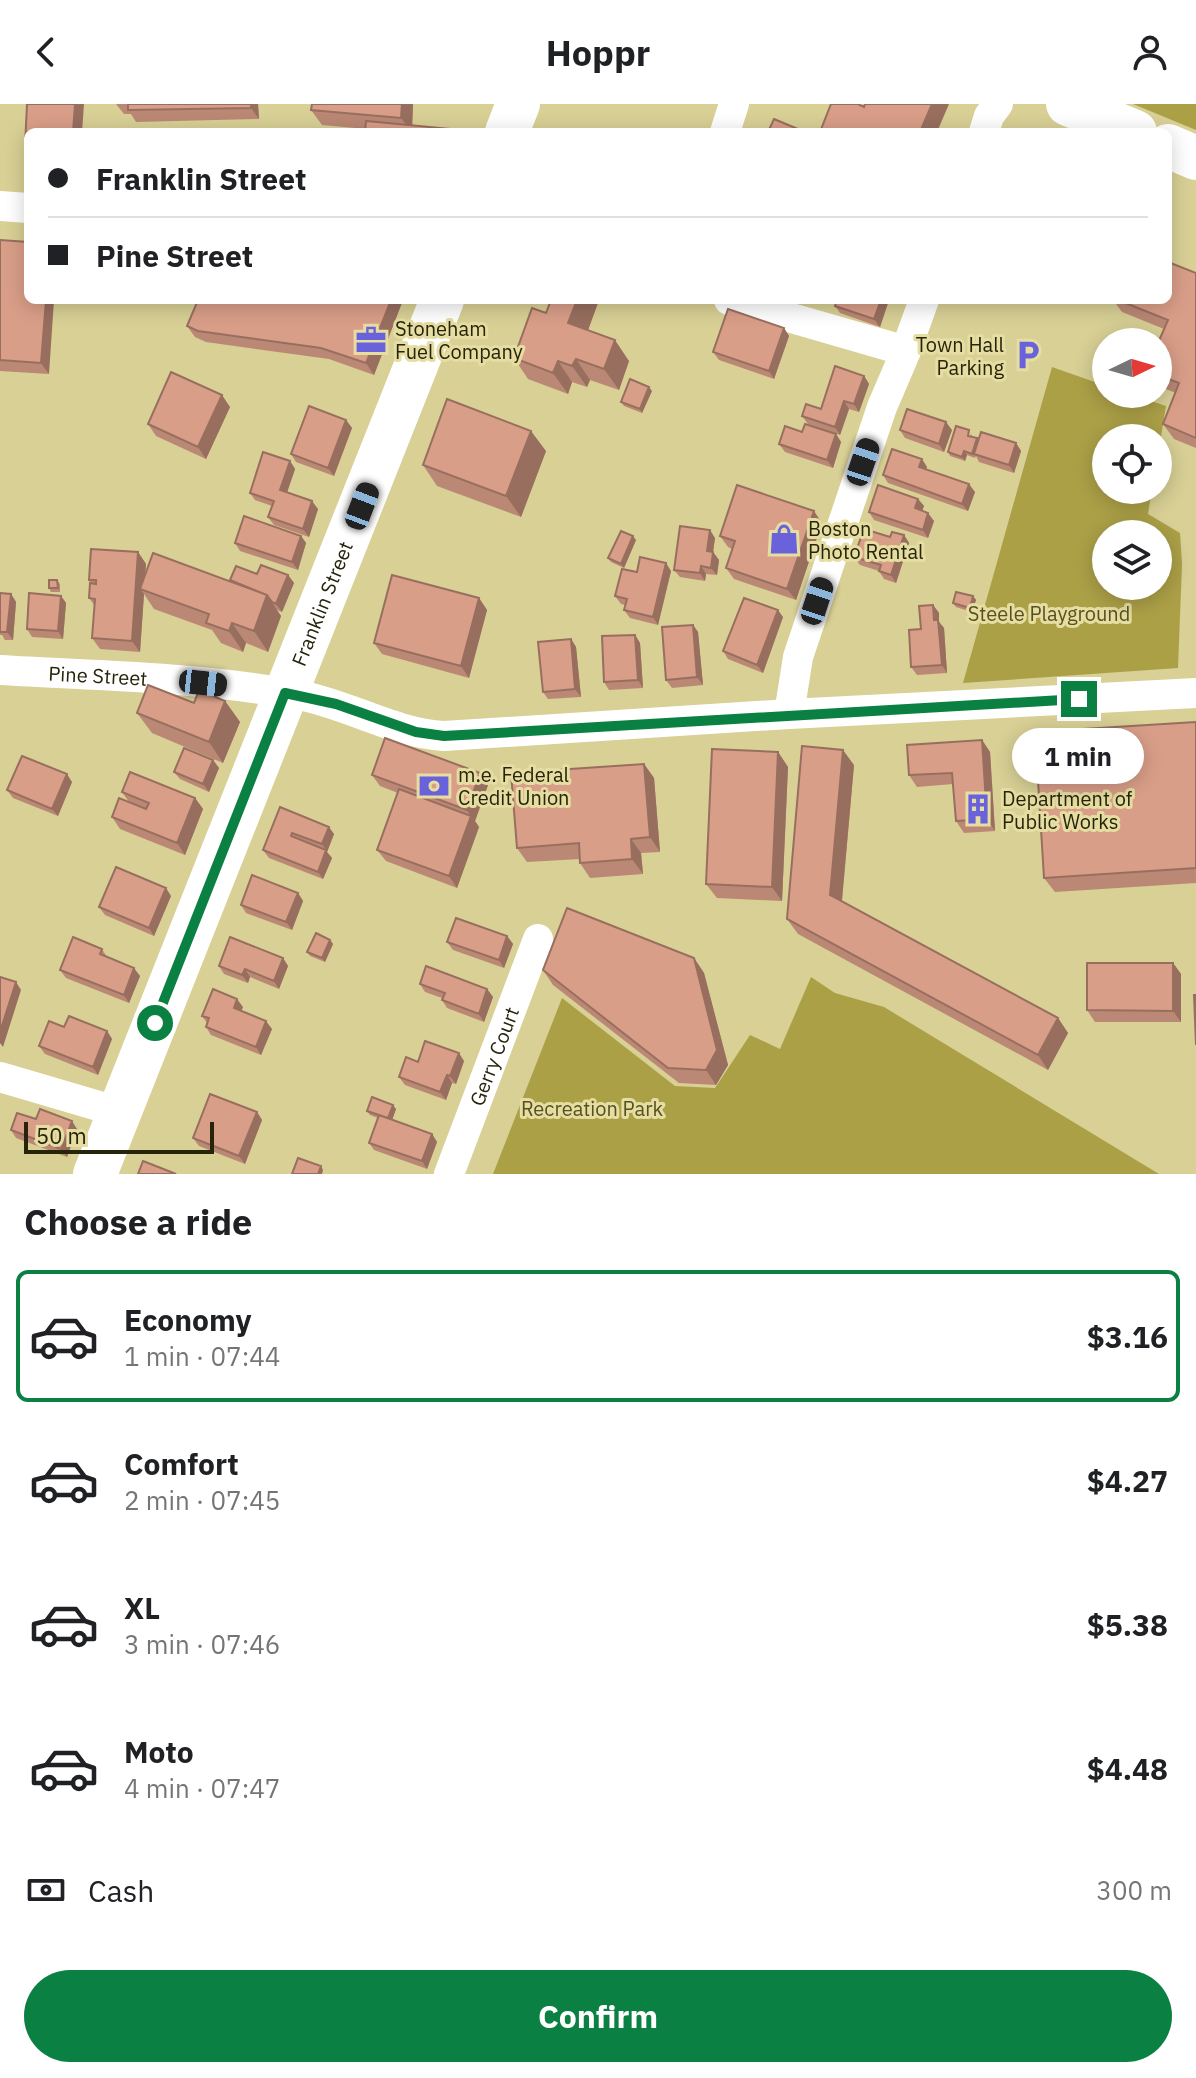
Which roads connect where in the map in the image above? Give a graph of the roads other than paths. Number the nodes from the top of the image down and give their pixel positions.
1 (518, 104) edge
2 (734, 104) edge
3 (998, 104) edge
4 (1068, 104) edge
5 (509, 128) edge
6 (726, 128) edge
7 (985, 128) edge
8 (1125, 128) edge
9 (1172, 148) edge
10 (1196, 158) edge
11 (0, 206) edge
12 (24, 208) edge
13 (440, 304) edge
14 (743, 304) edge
15 (923, 304) edge
16 (906, 351) junction
17 (0, 670) edge
18 (285, 693) junction
19 (1196, 693) edge
20 (789, 714) junction
21 (538, 939) dead end
22 (0, 1077) edge
23 (119, 1112) junction
24 (95, 1174) edge
25 (449, 1174) edge

1 - 5 main road
2 - 6 street
3 - 7 street
4 - 8 main road
9 - 10 main road
11 - 12 street
13 - 18 main road, Franklin Street
14 - 16 street
15 - 16 street
16 - 20 street
17 - 18 street, Pine Street
18 - 20 street, Pine Street
18 - 23 main road, Franklin Street
19 - 20 street, Pine Street
21 - 25 street, Gerry Court
22 - 23 street
23 - 24 main road, Franklin Street

